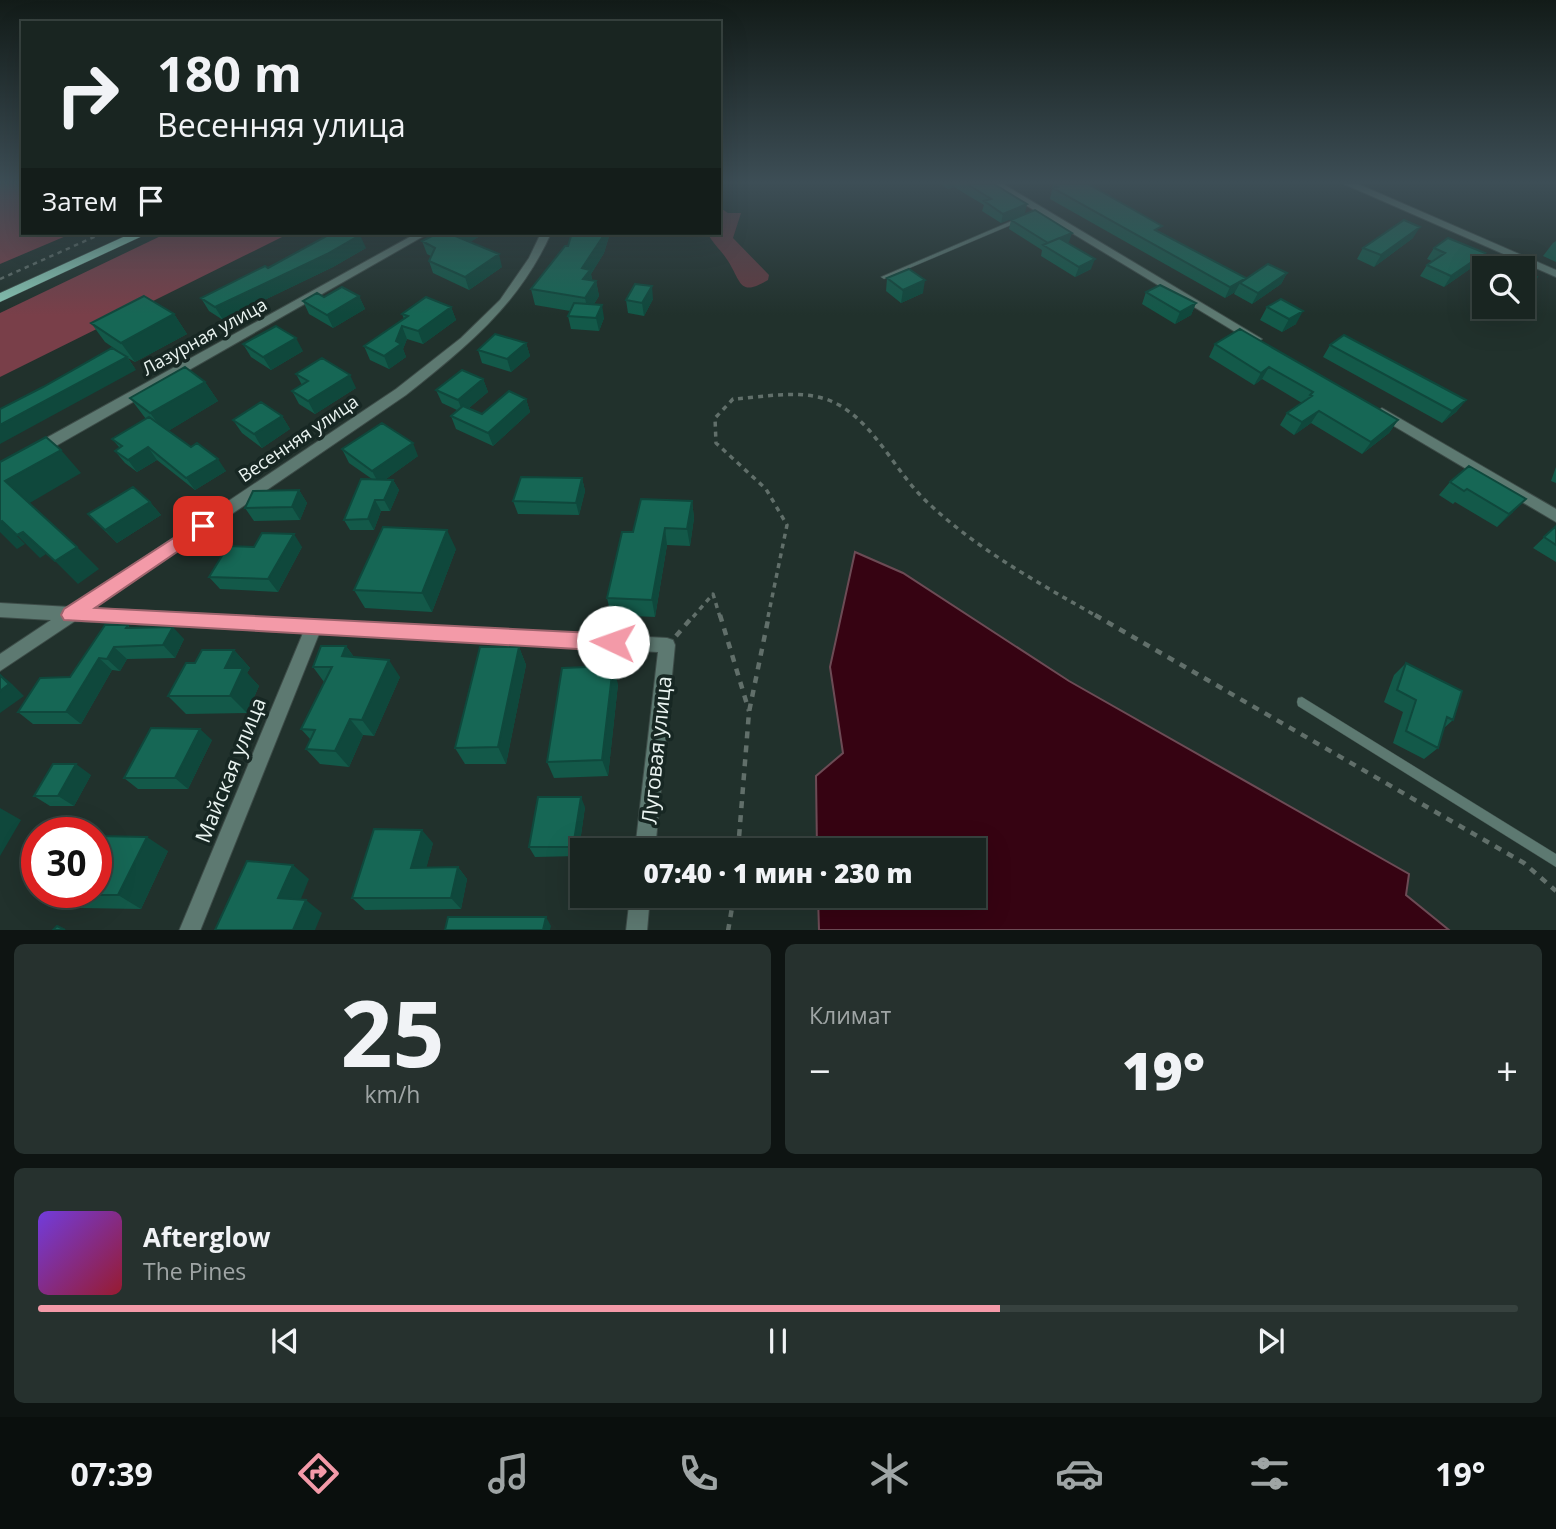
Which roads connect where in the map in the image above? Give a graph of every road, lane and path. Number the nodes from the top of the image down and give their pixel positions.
1 (1002, 227) edge
2 (1065, 227) edge
3 (1449, 227) edge
4 (99, 235) edge
5 (138, 235) edge
6 (421, 235) edge
7 (545, 235) edge
8 (1556, 274) edge
9 (884, 277) edge
10 (0, 279) edge
11 (0, 298) edge
12 (1267, 346) edge
13 (1376, 410) edge
14 (24, 457) edge
15 (1556, 516) edge
16 (0, 610) edge
17 (70, 615) junction
18 (314, 627) junction
19 (667, 645) junction
20 (0, 663) edge
21 (1302, 702) dead end
22 (749, 712) junction
23 (646, 838) edge
24 (739, 838) edge
25 (1556, 861) edge
26 (1556, 891) edge
27 (639, 908) edge
28 (732, 908) edge
29 (189, 930) edge
30 (636, 930) edge
31 (728, 930) edge

1 - 9 lane
2 - 12 street
3 - 8 street
4 - 10 path
5 - 11 main road
6 - 14 street, Лазурная улица
7 - 17 street, Весенняя улица
13 - 15 street
16 - 17 street
17 - 18 street
17 - 20 street, Весенняя улица
18 - 19 street
18 - 29 street, Майская улица
19 - 22 path
19 - 23 street, Луговая улица
21 - 25 lane
22 - 24 path
22 - 26 path
27 - 30 street
28 - 31 path

